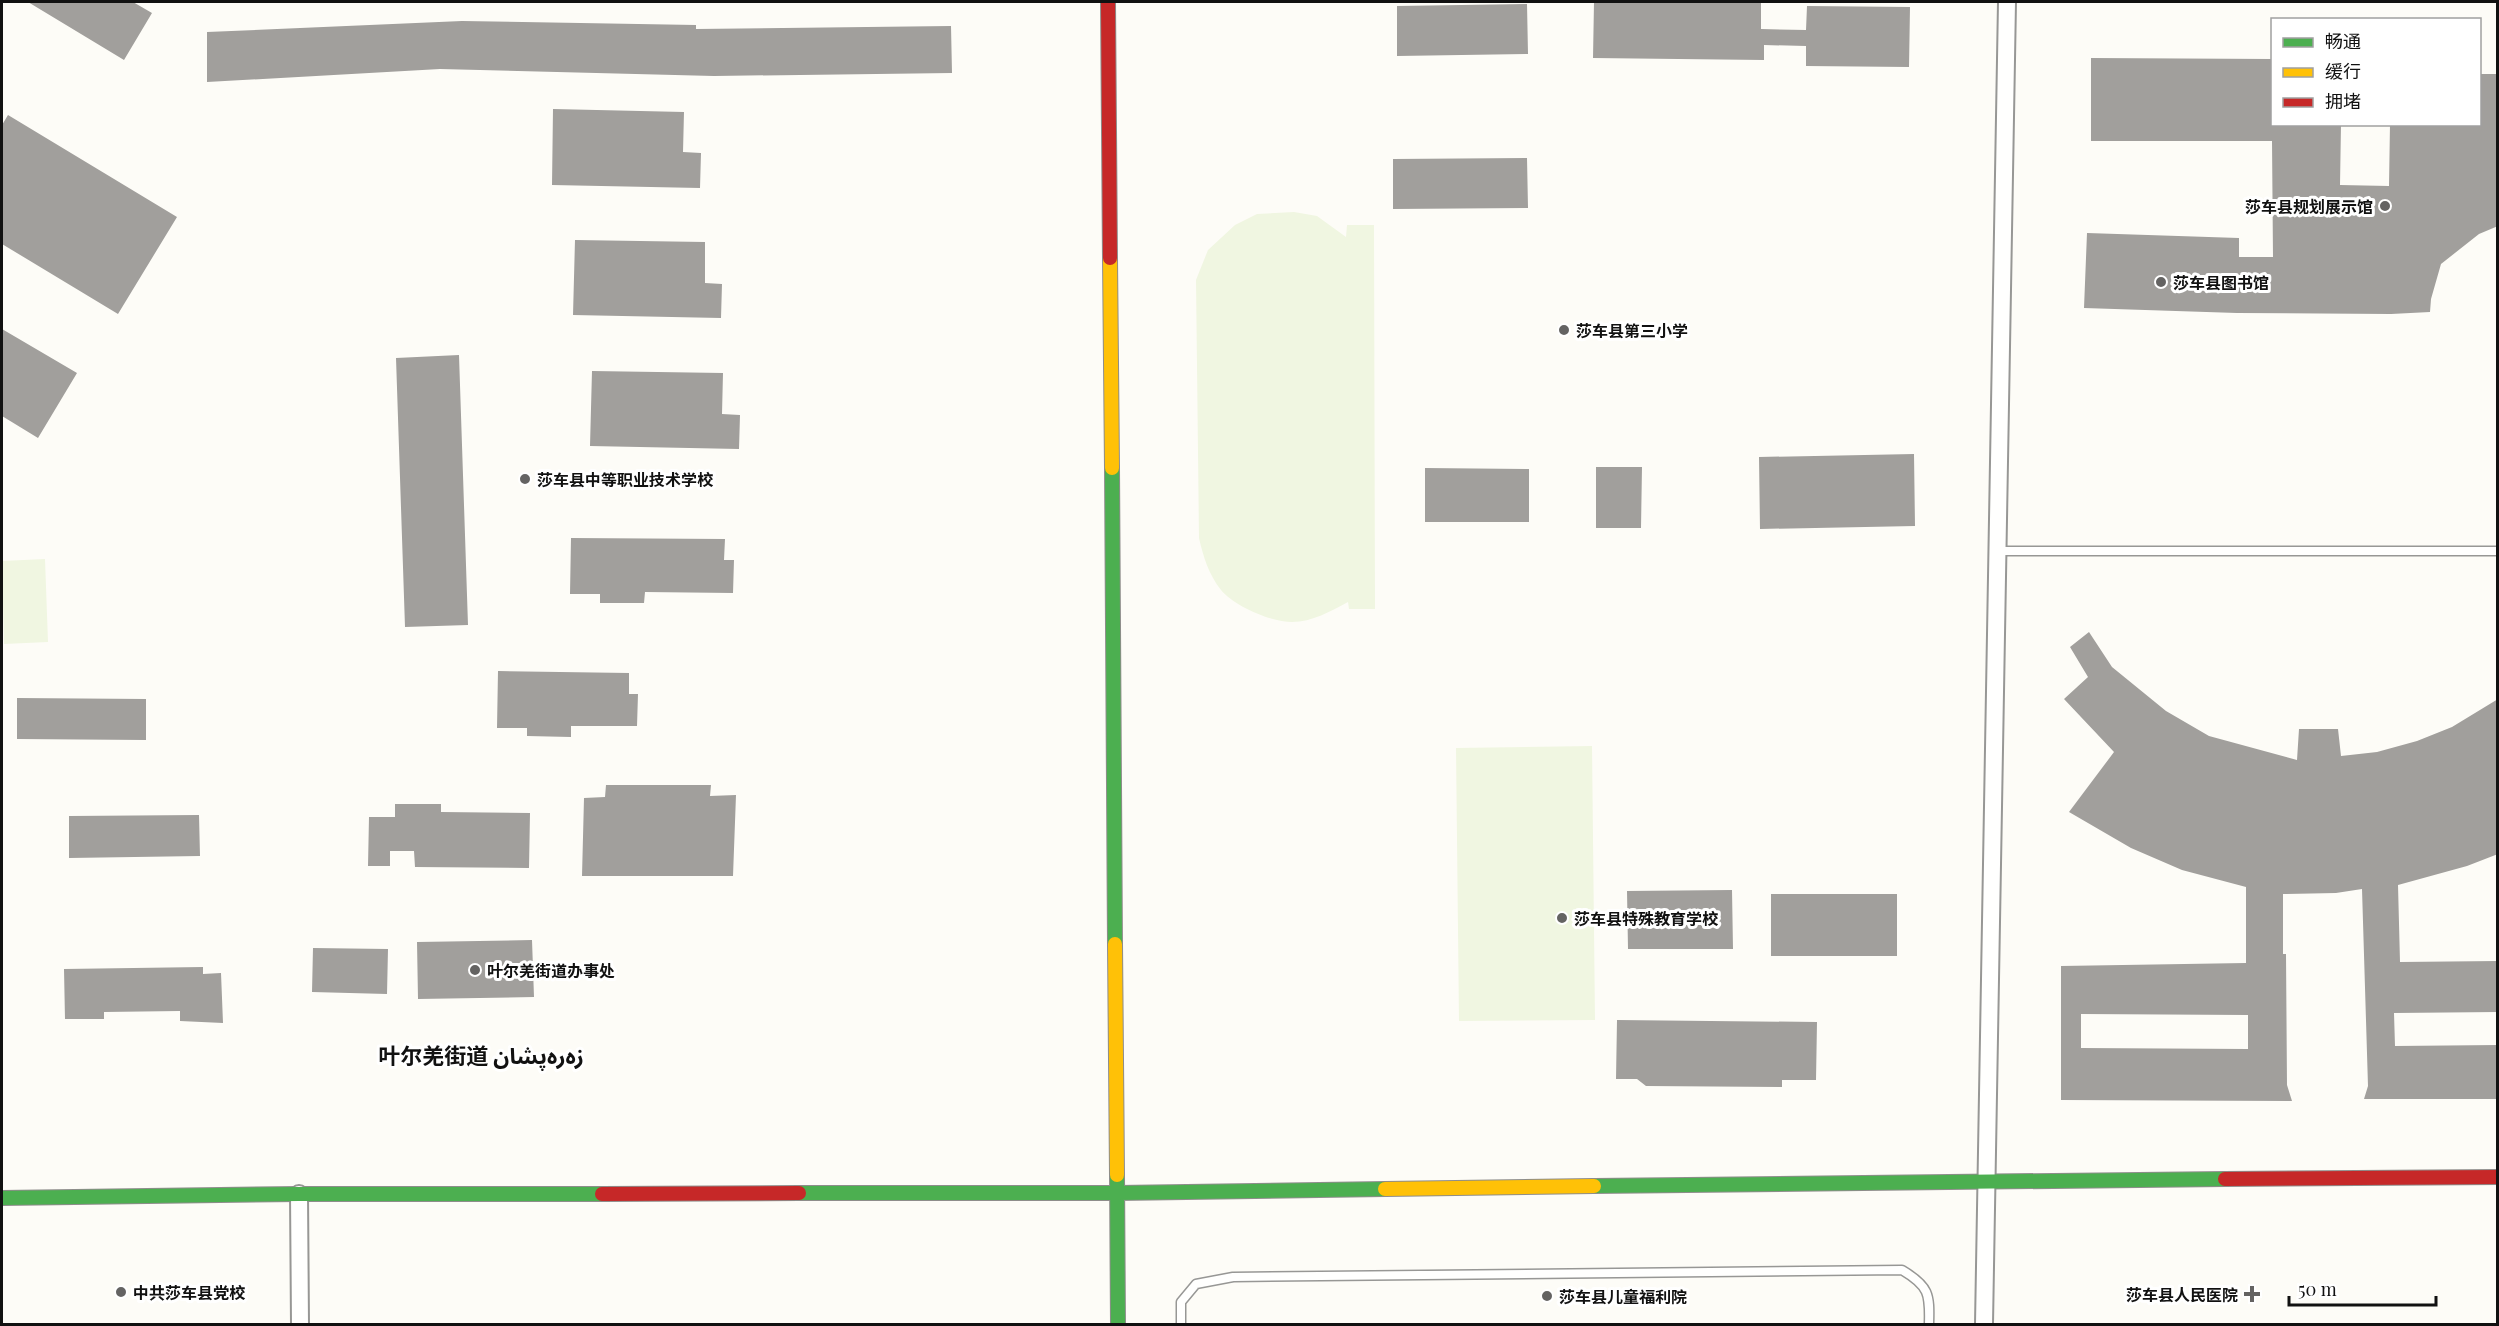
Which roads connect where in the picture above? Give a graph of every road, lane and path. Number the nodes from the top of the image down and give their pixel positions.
1 (1108, 2) edge
2 (2007, 2) edge
3 (1997, 550) junction
4 (2498, 551) edge
5 (2498, 1177) edge
6 (1986, 1180) junction
7 (1118, 1193) junction
8 (299, 1194) junction
9 (2, 1198) edge
10 (300, 1324) edge
11 (1118, 1324) edge
12 (1181, 1324) edge
13 (1929, 1324) edge
14 (1984, 1324) edge

1 - 7 street
2 - 3 street
3 - 4 lane
3 - 6 street
5 - 6 street
6 - 7 street
6 - 14 street
7 - 8 street
7 - 11 street
8 - 9 street
8 - 10 street
12 - 13 lane

